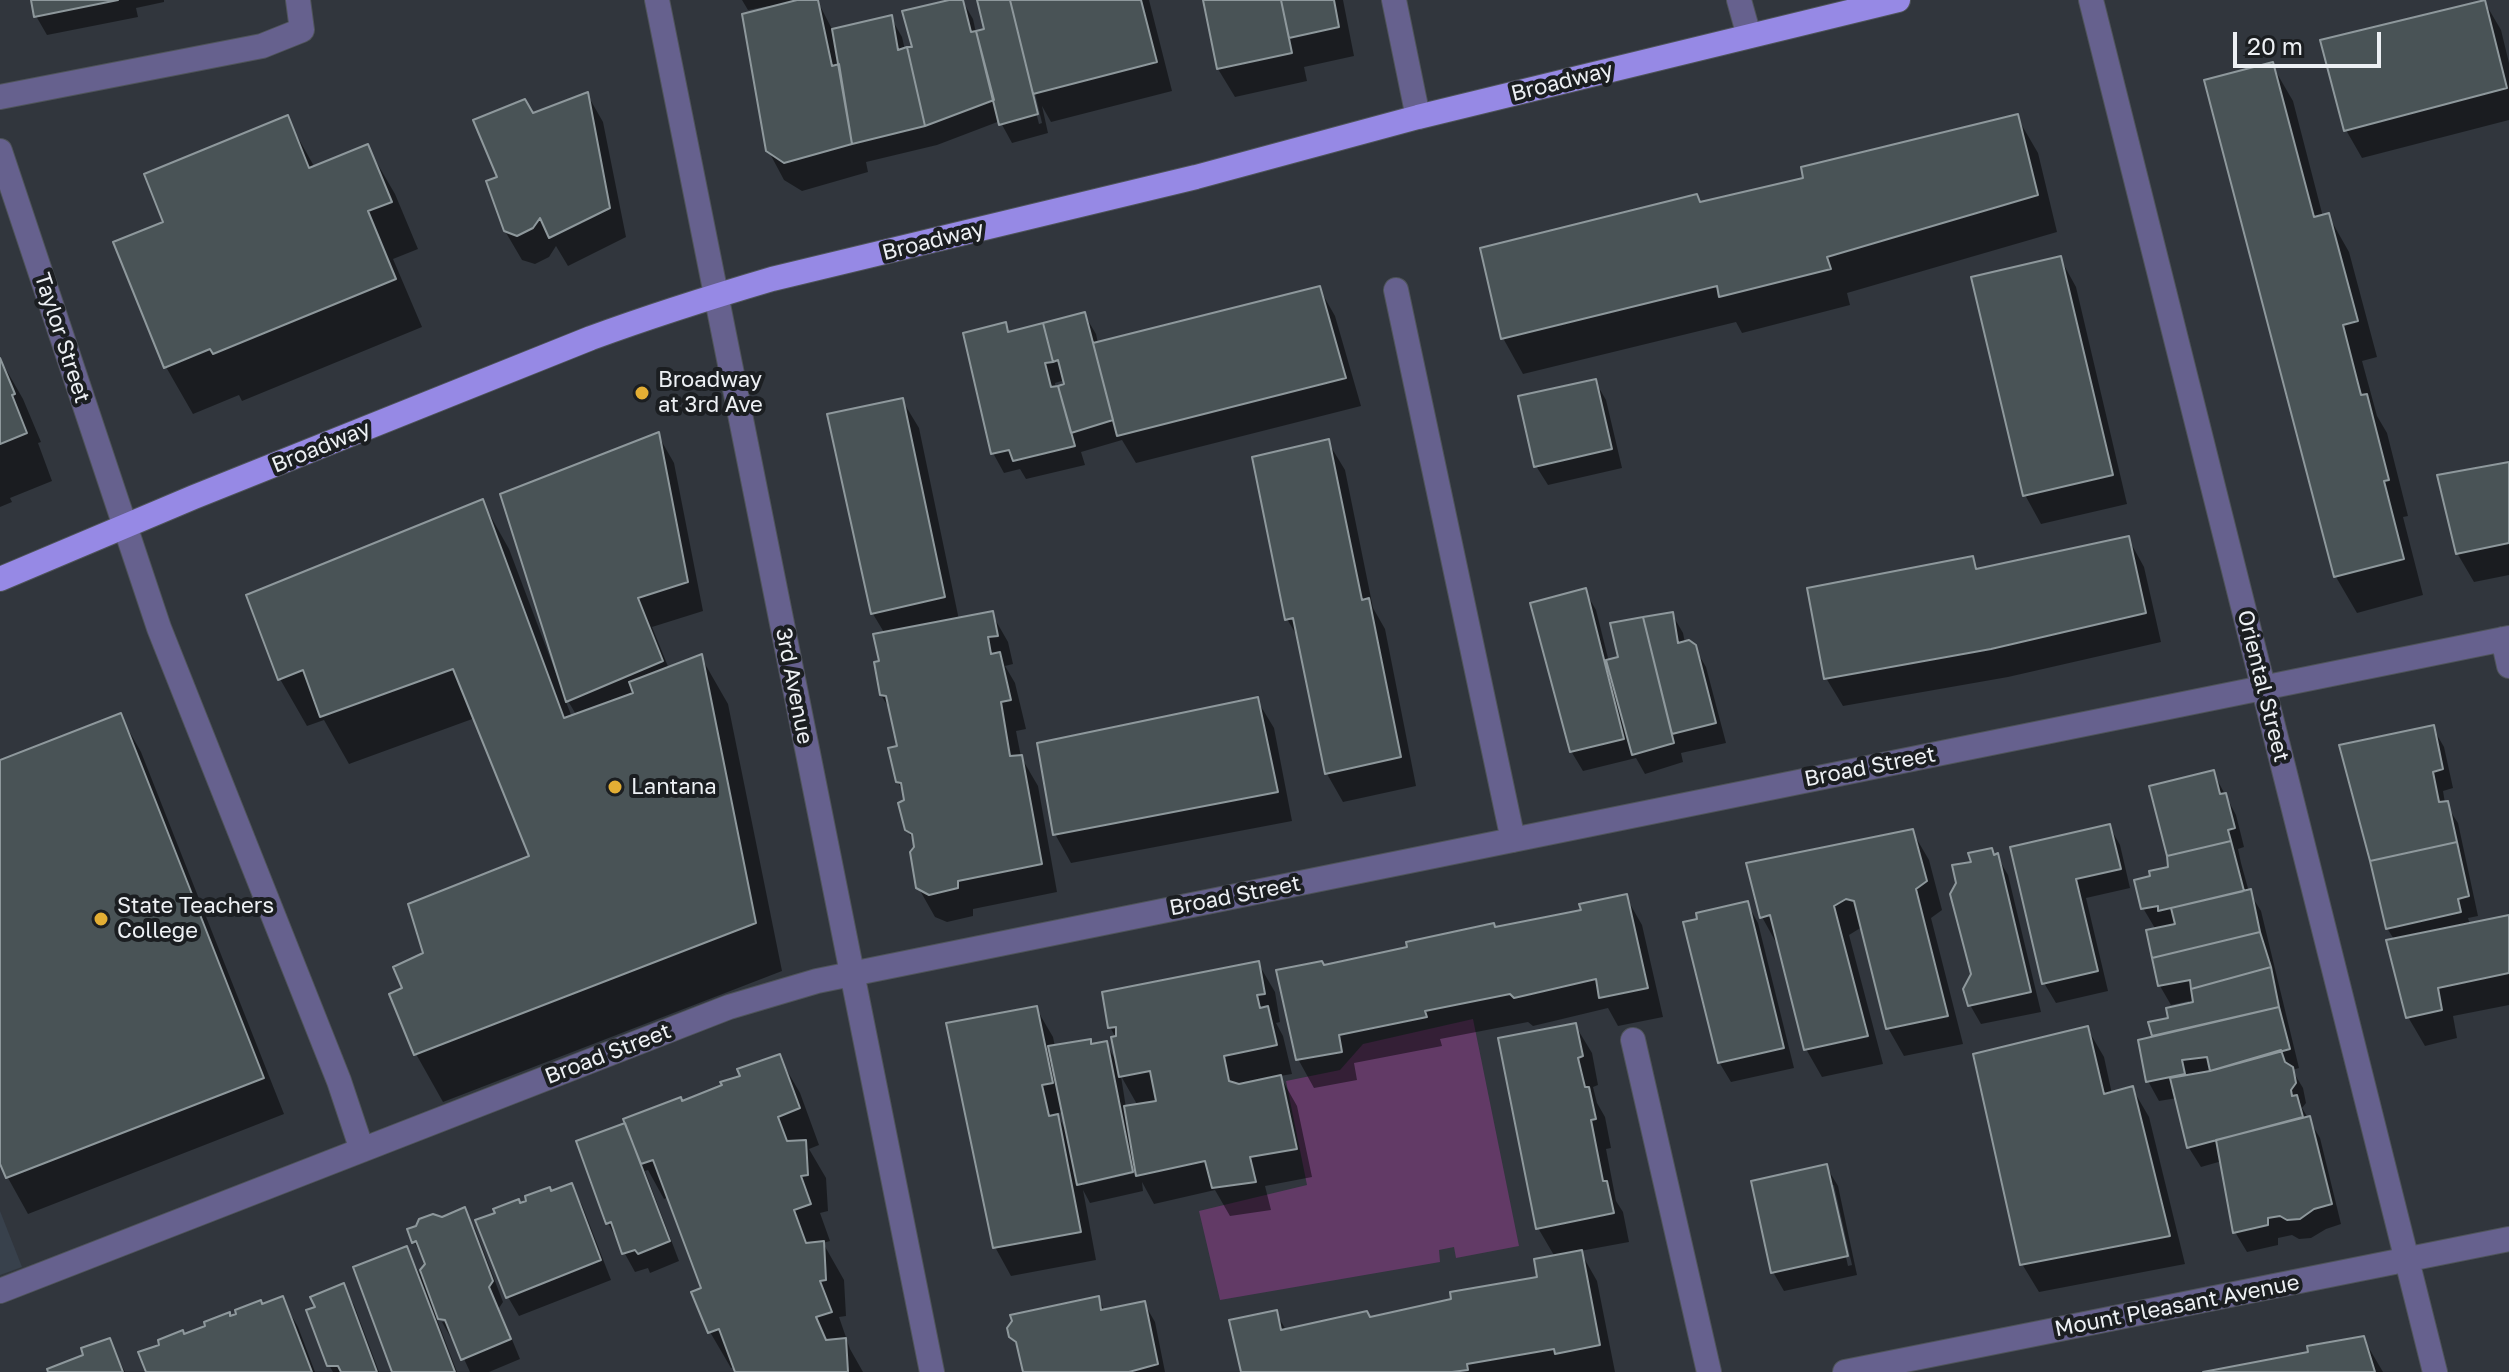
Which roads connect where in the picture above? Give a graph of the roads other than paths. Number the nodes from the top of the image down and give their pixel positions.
1 (298, 0) edge
2 (657, 0) edge
3 (1394, 0) edge
4 (1739, 0) edge
5 (1898, 0) edge
6 (2091, 0) edge
7 (1749, 36) junction
8 (0, 97) edge
9 (1418, 117) junction
10 (0, 151) edge
11 (1396, 290) dead end
12 (716, 296) junction
13 (124, 526) junction
14 (0, 579) edge
15 (2506, 638) edge
16 (2509, 666) edge
17 (2263, 688) junction
18 (1513, 840) junction
19 (852, 974) junction
20 (1633, 1040) dead end
21 (362, 1150) junction
22 (2509, 1239) edge
23 (2406, 1260) junction
24 (0, 1291) edge
25 (932, 1372) edge
26 (1709, 1372) edge
27 (1845, 1372) edge
28 (2435, 1372) edge

1 - 8 street
2 - 12 street, 3rd Avenue
3 - 9 street
4 - 7 street
5 - 7 main road, Broadway
6 - 17 street, Oriental Street
7 - 9 main road, Broadway
9 - 12 main road, Broadway
10 - 13 street, Taylor Street
11 - 18 street
12 - 13 main road, Broadway
12 - 19 street, 3rd Avenue
13 - 14 main road, Broadway
13 - 21 street, Taylor Street
15 - 16 street
15 - 17 street, Broad Street
17 - 18 street, Broad Street
17 - 23 street, Oriental Street
18 - 19 street, Broad Street
19 - 21 street, Broad Street
19 - 25 street, 3rd Avenue
20 - 26 street
21 - 24 street, Broad Street
22 - 23 street, Mount Pleasant Avenue
23 - 27 street, Mount Pleasant Avenue
23 - 28 street, Oriental Street

